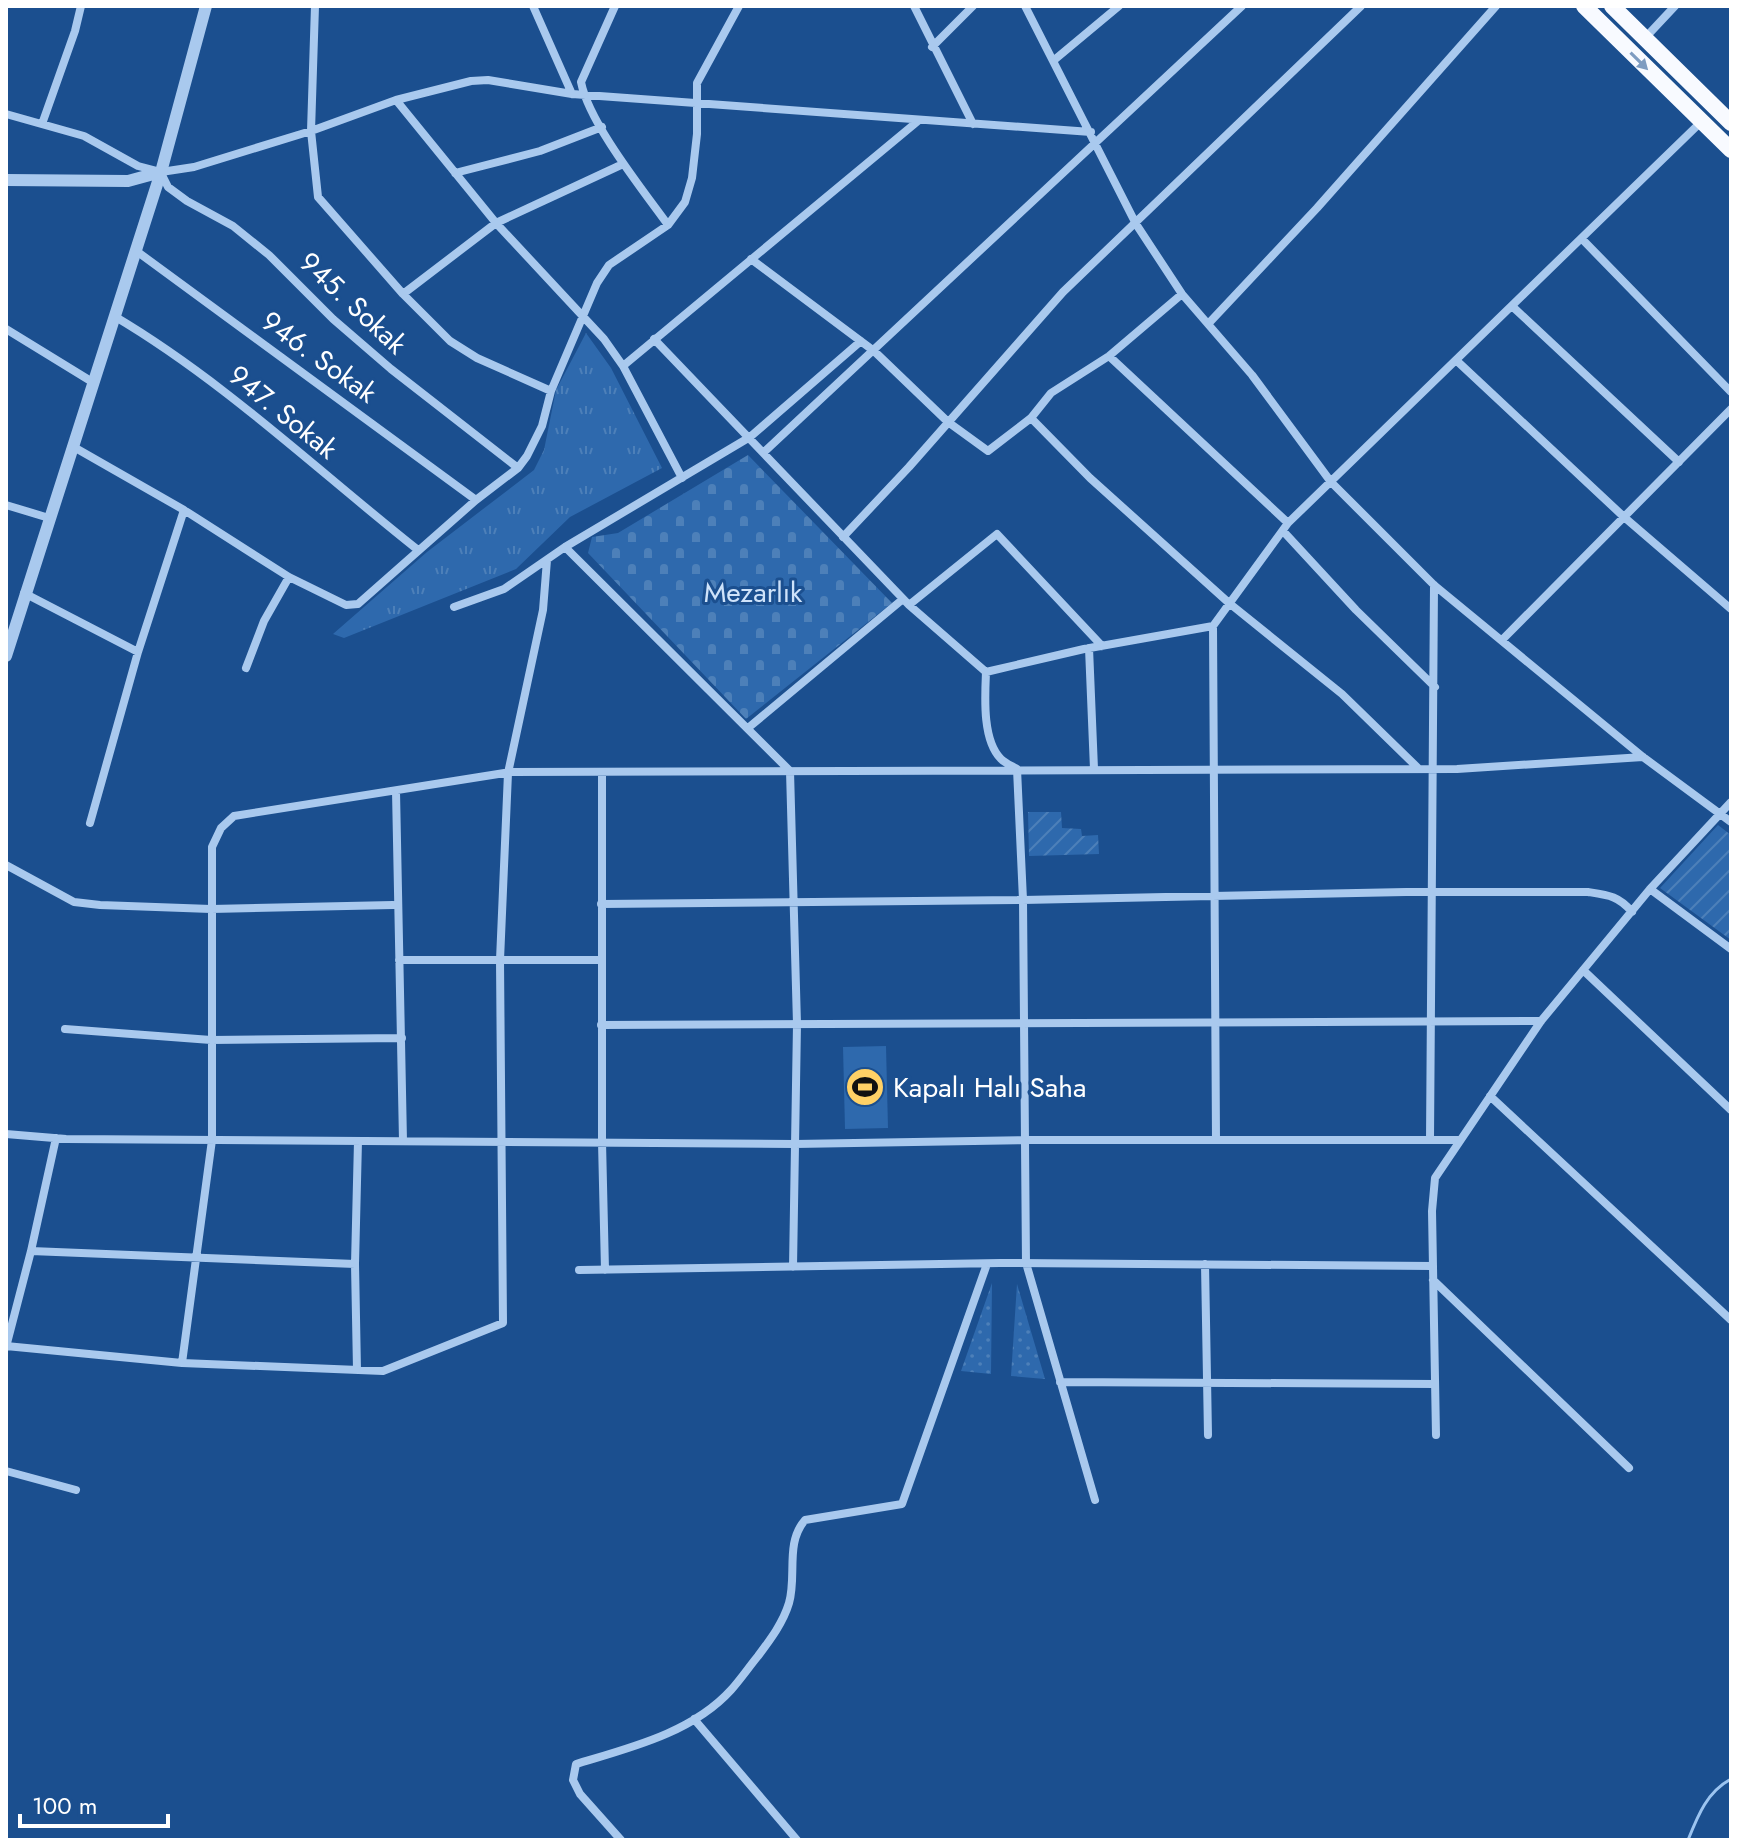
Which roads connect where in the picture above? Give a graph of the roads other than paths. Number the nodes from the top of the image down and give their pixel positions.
1 (81, 6) edge
2 (206, 6) edge
3 (315, 6) edge
4 (533, 6) edge
5 (615, 6) edge
6 (739, 6) edge
7 (914, 6) edge
8 (973, 6) edge
9 (1025, 6) edge
10 (1119, 6) edge
11 (1242, 6) edge
12 (1361, 6) edge
13 (1496, 6) edge
14 (1584, 6) edge
15 (1612, 6) edge
16 (1675, 6) edge
17 (1644, 38) junction
18 (932, 47) junction
19 (1053, 61) junction
20 (572, 94) junction
21 (583, 95) junction
22 (396, 100) junction
23 (698, 104) junction
24 (6, 114) edge
25 (918, 120) junction
26 (1701, 122) junction
27 (1731, 123) edge
28 (42, 124) junction
29 (973, 124) junction
30 (602, 127) junction
31 (311, 131) junction
32 (1091, 132) junction
33 (1095, 142) junction
34 (1731, 150) edge
35 (623, 164) junction
36 (161, 172) junction
37 (455, 173) junction
38 (6, 180) edge
39 (496, 223) junction
40 (1136, 224) junction
41 (668, 225) junction
42 (1582, 239) junction
43 (135, 250) junction
44 (751, 259) junction
45 (403, 294) junction
46 (1182, 294) junction
47 (1513, 307) junction
48 (583, 315) junction
49 (114, 316) junction
50 (1209, 323) junction
51 (6, 329) edge
52 (654, 339) junction
53 (861, 341) junction
54 (874, 351) junction
55 (1109, 356) junction
56 (1457, 361) junction
57 (623, 366) junction
58 (94, 383) junction
59 (551, 391) junction
60 (1731, 392) edge
61 (1731, 409) edge
62 (1031, 418) junction
63 (948, 422) junction
64 (750, 437) junction
65 (72, 446) junction
66 (764, 452) junction
67 (1679, 462) junction
68 (518, 468) junction
69 (682, 478) junction
70 (1331, 482) junction
71 (476, 500) junction
72 (6, 505) edge
73 (184, 510) junction
74 (1624, 517) junction
75 (49, 518) junction
76 (1286, 527) junction
77 (843, 537) junction
78 (565, 547) junction
79 (418, 550) junction
80 (547, 560) junction
81 (289, 577) junction
82 (1434, 585) junction
83 (24, 593) junction
84 (906, 602) junction
85 (1229, 603) junction
86 (454, 607) dead end
87 (1731, 609) edge
88 (1213, 626) junction
89 (1502, 640) junction
90 (1102, 646) junction
91 (1089, 648) junction
92 (138, 652) junction
93 (6, 656) edge
94 (246, 668) dead end
95 (986, 672) junction
96 (1435, 687) junction
97 (748, 728) junction
98 (1643, 757) junction
99 (1017, 769) junction
100 (1094, 769) junction
101 (1214, 769) junction
102 (1419, 769) junction
103 (1433, 769) junction
104 (790, 771) junction
105 (602, 772) junction
106 (508, 773) junction
107 (396, 791) junction
108 (1731, 802) edge
109 (1720, 812) junction
110 (1731, 822) edge
111 (90, 823) dead end
112 (6, 865) edge
113 (1650, 889) junction
114 (1434, 892) junction
115 (1216, 897) junction
116 (1023, 900) junction
117 (795, 902) junction
118 (601, 904) junction
119 (393, 905) dead end
120 (211, 909) junction
121 (1632, 912) junction
122 (1731, 949) edge
123 (399, 960) junction
124 (500, 960) junction
125 (601, 960) junction
126 (1583, 970) junction
127 (1431, 1020) junction
128 (1214, 1021) junction
129 (1541, 1021) junction
130 (1022, 1023) junction
131 (797, 1024) junction
132 (601, 1025) junction
133 (65, 1029) dead end
134 (402, 1038) junction
135 (211, 1040) junction
136 (1490, 1096) junction
137 (1731, 1110) edge
138 (6, 1134) edge
139 (56, 1138) junction
140 (212, 1140) junction
141 (1026, 1140) junction
142 (1216, 1140) junction
143 (1430, 1140) junction
144 (1460, 1140) junction
145 (358, 1141) junction
146 (403, 1141) junction
147 (501, 1141) junction
148 (602, 1142) junction
149 (795, 1144) junction
150 (31, 1251) junction
151 (197, 1259) junction
152 (1026, 1263) junction
153 (355, 1264) junction
154 (987, 1264) junction
155 (1205, 1264) junction
156 (1433, 1266) junction
157 (793, 1267) junction
158 (579, 1270) dead end
159 (605, 1270) junction
160 (1433, 1280) junction
161 (1731, 1320) edge
162 (6, 1346) edge
163 (182, 1363) junction
164 (357, 1370) junction
165 (1060, 1382) junction
166 (1208, 1382) junction
167 (1435, 1384) junction
168 (1208, 1435) dead end
169 (1436, 1435) dead end
170 (1629, 1468) dead end
171 (6, 1471) edge
172 (76, 1490) dead end
173 (1095, 1500) dead end
174 (694, 1719) junction
175 (621, 1840) edge
176 (797, 1840) edge

1 - 28 street
2 - 36 street
3 - 31 street
4 - 20 street
5 - 21 street
6 - 23 street
7 - 18 street
8 - 18 street
9 - 19 street
10 - 19 street
11 - 33 street
12 - 40 street
13 - 50 street
14 -> 26 highway
15 - 17 highway
16 - 17 street
17 - 27 highway
18 - 29 street
19 - 32 street
20 - 21 street
20 - 22 street
21 - 23 street
21 - 30 street
22 - 31 street
22 - 37 street
23 - 25 street
23 - 41 street
24 - 28 street
25 - 29 street
25 - 44 street
26 - 34 highway
26 - 42 street
28 - 36 street
29 - 32 street
30 - 35 street
30 - 37 street
31 - 36 street
31 - 45 street
32 - 33 street
33 - 40 street
33 - 54 street
35 - 39 street
35 - 41 street
36 - 38 street
36 - 43 street
36 - 68 street, 945. Sokak
37 - 39 street
39 - 45 street
39 - 48 street
40 - 46 street
40 - 63 street
41 - 48 street
42 - 47 street
42 - 60 street
43 - 49 street
43 - 71 street, 946. Sokak
44 - 52 street
44 - 53 street
45 - 59 street
46 - 50 street
46 - 55 street
47 - 56 street
47 - 67 street
48 - 57 street
48 - 59 street
49 - 58 street
49 - 79 street, 947. Sokak
50 - 70 street
51 - 58 street
52 - 57 street
52 - 64 street
53 - 54 street
53 - 64 street
54 - 63 street
54 - 66 street
55 - 62 street
55 - 76 street
56 - 70 street
56 - 74 street
57 - 69 street
58 - 65 street
59 - 68 street
61 - 67 street
62 - 63 street
62 - 85 street
63 - 77 street
64 - 66 street
64 - 69 street
65 - 73 street
65 - 75 street
66 - 77 street
67 - 74 street
68 - 71 street
69 - 78 street
70 - 76 street
70 - 82 street
71 - 79 street
72 - 75 street
73 - 81 street
73 - 92 street
74 - 87 street
74 - 89 street
75 - 83 street
76 - 85 street
76 - 96 street
77 - 84 street
78 - 80 street
78 - 97 street
79 - 81 street
80 - 86 street
80 - 106 street
81 - 94 street
82 - 89 street
82 - 96 street
83 - 92 street
83 - 93 street
84 - 90 street
84 - 95 street
84 - 97 street
85 - 88 street
85 - 102 street
88 - 90 street
88 - 101 street
89 - 98 street
90 - 91 street
91 - 95 street
91 - 100 street
92 - 111 street
95 - 99 street
96 - 103 street
97 - 104 street
98 - 103 street
98 - 109 street
99 - 100 street
99 - 104 street
99 - 116 street
100 - 101 street
101 - 102 street
101 - 115 street
102 - 103 street
103 - 114 street
104 - 105 street
104 - 117 street
105 - 106 street
105 - 118 street
106 - 107 street
106 - 124 street
107 - 120 street
107 - 123 street
108 - 109 street
109 - 110 street
109 - 113 street
112 - 120 street
113 - 121 street
113 - 122 street
114 - 115 street
114 - 121 street
114 - 127 street
115 - 116 street
115 - 128 street
116 - 117 street
116 - 130 street
117 - 118 street
117 - 131 street
118 - 125 street
119 - 120 street
120 - 135 street
121 - 126 street
123 - 124 street
123 - 134 street
124 - 125 street
124 - 147 street
125 - 132 street
126 - 129 street
126 - 137 street
127 - 128 street
127 - 129 street
127 - 143 street
128 - 130 street
128 - 142 street
129 - 136 street
130 - 131 street
130 - 141 street
131 - 132 street
131 - 149 street
132 - 148 street
133 - 135 street
134 - 135 street
134 - 146 street
135 - 140 street
136 - 144 street
136 - 161 street
138 - 139 street
139 - 140 street
139 - 150 street
140 - 145 street
140 - 151 street
141 - 142 street
141 - 149 street
141 - 152 street
142 - 143 street
143 - 144 street
144 - 156 street
145 - 146 street
145 - 153 street
146 - 147 street
147 - 148 street
147 - 164 street
148 - 149 street
148 - 159 street
149 - 157 street
150 - 151 street
150 - 162 street
151 - 153 street
151 - 163 street
152 - 154 street
152 - 155 street
152 - 165 street
153 - 164 street
154 - 157 street
154 - 174 street
155 - 156 street
155 - 166 street
156 - 160 street
157 - 159 street
158 - 159 street
160 - 167 street
160 - 170 street
162 - 163 street
163 - 164 street
165 - 166 street
165 - 173 street
166 - 167 street
166 - 168 street
167 - 169 street
171 - 172 street
174 - 175 street
174 - 176 street

